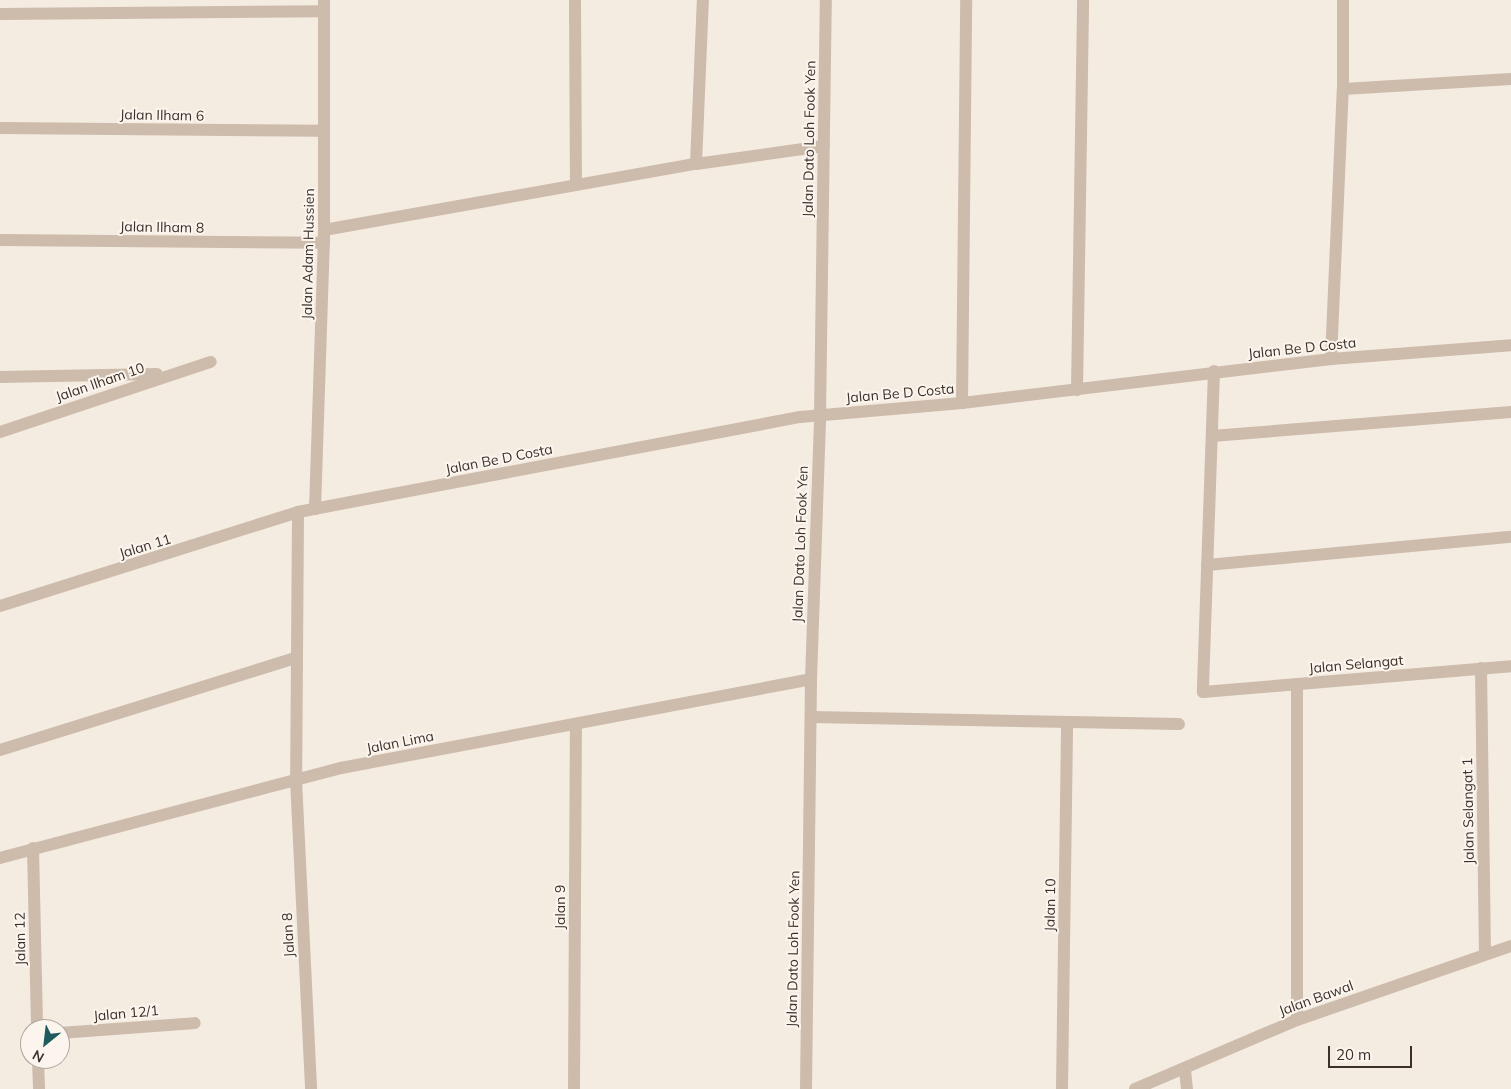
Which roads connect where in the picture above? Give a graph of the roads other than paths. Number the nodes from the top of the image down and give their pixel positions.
1 (574, 0) edge
2 (703, 0) edge
3 (826, 0) edge
4 (966, 0) edge
5 (1083, 0) edge
6 (1343, 0) edge
7 (324, 6) edge
8 (0, 14) edge
9 (1511, 79) edge
10 (1343, 89) junction
11 (0, 128) edge
12 (324, 132) junction
13 (824, 146) junction
14 (696, 164) junction
15 (576, 185) junction
16 (324, 230) junction
17 (0, 240) edge
18 (324, 243) junction
19 (1511, 346) edge
20 (1331, 359) junction
21 (211, 362) dead end
22 (1214, 371) junction
23 (170, 374) junction
24 (0, 377) edge
25 (1077, 390) junction
26 (962, 403) junction
27 (1511, 412) edge
28 (820, 416) junction
29 (0, 432) edge
30 (1212, 436) junction
31 (315, 509) junction
32 (298, 512) junction
33 (1511, 537) edge
34 (1207, 566) junction
35 (0, 606) edge
36 (296, 658) junction
37 (1511, 666) edge
38 (1481, 668) junction
39 (811, 679) junction
40 (1298, 684) junction
41 (811, 717) junction
42 (1067, 722) junction
43 (1178, 724) dead end
44 (576, 725) junction
45 (0, 750) edge
46 (296, 780) junction
47 (33, 848) junction
48 (0, 858) edge
49 (1511, 946) edge
50 (1485, 954) junction
51 (38, 1019) edge
52 (1297, 1020) junction
53 (195, 1023) dead end
54 (70, 1032) edge
55 (38, 1069) edge
56 (1185, 1070) junction
57 (39, 1089) edge
58 (310, 1089) edge
59 (574, 1089) edge
60 (806, 1089) edge
61 (1062, 1089) edge
62 (1135, 1089) edge
63 (1187, 1089) edge

1 - 15 street
2 - 14 street
3 - 13 street, Jalan Dato Loh Fook Yen
4 - 26 street
5 - 25 street
6 - 10 street
7 - 8 street
7 - 12 street, Jalan Adam Hussien
9 - 10 street
10 - 20 street
11 - 12 street, Jalan Ilham 6
12 - 16 street, Jalan Adam Hussien
13 - 14 street
13 - 28 street, Jalan Dato Loh Fook Yen
14 - 15 street
15 - 16 street
16 - 18 street, Jalan Adam Hussien
17 - 18 street, Jalan Ilham 8
18 - 31 street, Jalan Adam Hussien
19 - 20 street, Jalan Be D Costa
20 - 22 street, Jalan Be D Costa
21 - 23 street, Jalan Ilham 10
22 - 25 street, Jalan Be D Costa
22 - 30 street
23 - 24 street
23 - 29 street, Jalan Ilham 10
25 - 26 street, Jalan Be D Costa
26 - 28 street, Jalan Be D Costa
27 - 30 street
28 - 31 street, Jalan Be D Costa
28 - 39 street, Jalan Dato Loh Fook Yen
30 - 34 street
31 - 32 street, Jalan Be D Costa
32 - 35 street, Jalan 11
32 - 36 street, Jalan 8
33 - 34 street
34 - 40 street, Jalan Selangat
36 - 45 street
36 - 46 street, Jalan 8
37 - 38 street, Jalan Selangat
38 - 40 street, Jalan Selangat
38 - 50 street, Jalan Selangat 1
39 - 41 street, Jalan Dato Loh Fook Yen
39 - 44 street, Jalan Lima
40 - 52 street
41 - 42 street
41 - 60 street, Jalan Dato Loh Fook Yen
42 - 43 street
42 - 61 street, Jalan 10
44 - 46 street, Jalan Lima
44 - 59 street, Jalan 9
46 - 47 street, Jalan Lima
46 - 58 street, Jalan 8
47 - 48 street, Jalan Lima
47 - 51 street, Jalan 12
49 - 50 street, Jalan Bawal
50 - 52 street, Jalan Bawal
52 - 56 street, Jalan Bawal
53 - 54 street, Jalan 12/1
55 - 57 street
56 - 62 street, Jalan Bawal
56 - 63 street

